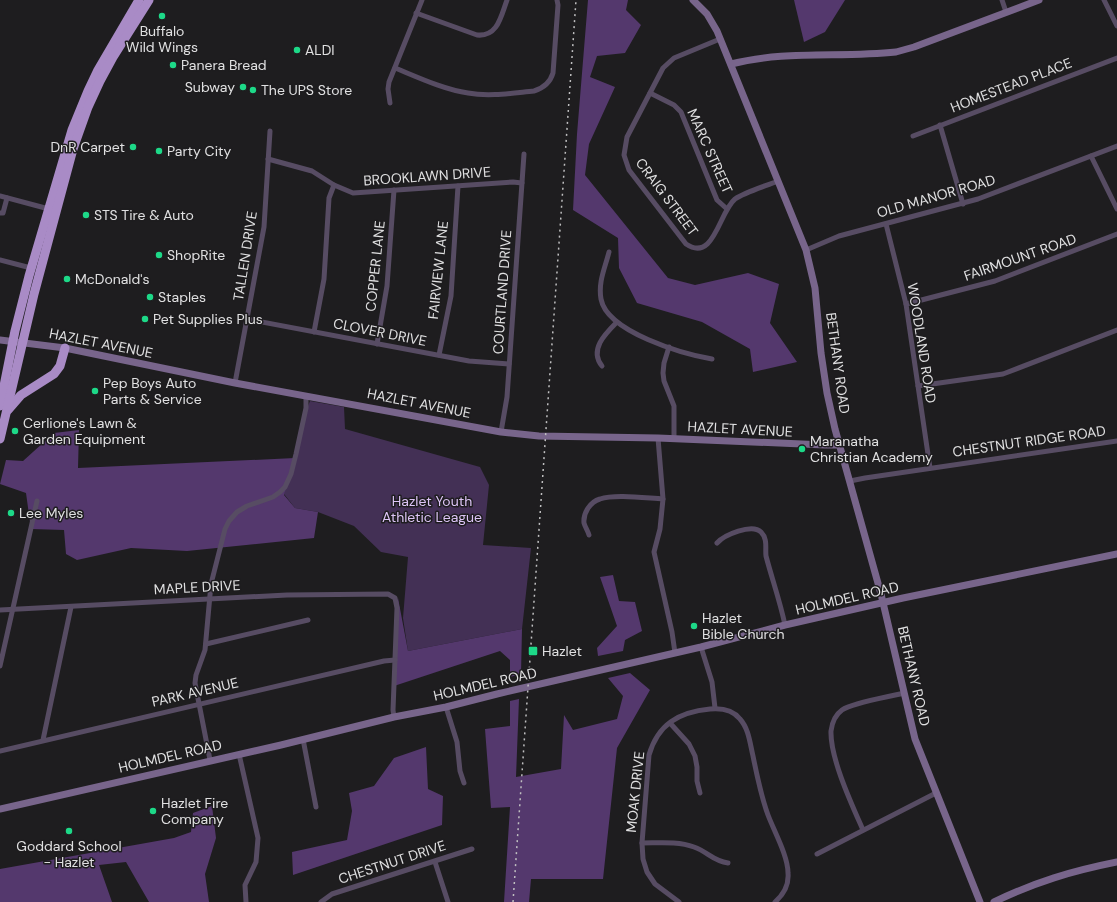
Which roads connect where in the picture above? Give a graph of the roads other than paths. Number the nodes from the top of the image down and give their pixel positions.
1 (139, 0) edge
2 (149, 0) edge
3 (422, 0) edge
4 (507, 0) edge
5 (557, 0) edge
6 (693, 0) edge
7 (1002, 0) edge
8 (1039, 0) edge
9 (1104, 0) edge
10 (1006, 12) junction
11 (416, 13) junction
12 (1117, 26) edge
13 (720, 39) junction
14 (1117, 58) edge
15 (731, 64) junction
16 (395, 68) junction
17 (650, 93) junction
18 (390, 102) dead end
19 (940, 125) junction
20 (270, 131) dead end
21 (913, 136) dead end
22 (1117, 146) edge
23 (524, 154) dead end
24 (1091, 156) junction
25 (268, 159) junction
26 (778, 181) junction
27 (522, 183) junction
28 (334, 185) junction
29 (458, 186) junction
30 (394, 190) junction
31 (0, 196) edge
32 (7, 198) junction
33 (963, 204) junction
34 (727, 208) junction
35 (48, 209) junction
36 (1117, 209) edge
37 (0, 213) edge
38 (886, 224) junction
39 (1117, 234) edge
40 (806, 250) junction
41 (608, 252) dead end
42 (0, 260) edge
43 (31, 268) junction
44 (906, 304) junction
45 (246, 319) junction
46 (616, 323) junction
47 (1117, 330) edge
48 (314, 332) junction
49 (0, 340) edge
50 (18, 342) junction
51 (376, 344) junction
52 (669, 347) junction
53 (65, 348) junction
54 (439, 355) junction
55 (712, 359) dead end
56 (8, 364) junction
57 (509, 364) junction
58 (602, 366) dead end
59 (0, 378) edge
60 (235, 383) junction
61 (918, 386) junction
62 (306, 396) junction
63 (4, 408) edge
64 (501, 432) junction
65 (658, 438) junction
66 (0, 439) edge
67 (674, 439) junction
68 (1117, 441) edge
69 (839, 445) junction
70 (930, 468) junction
71 (850, 481) junction
72 (663, 499) junction
73 (37, 501) dead end
74 (589, 535) dead end
75 (717, 543) dead end
76 (1117, 554) edge
77 (210, 598) junction
78 (883, 602) junction
79 (71, 606) junction
80 (0, 610) edge
81 (13, 610) junction
82 (308, 620) dead end
83 (785, 625) junction
84 (206, 644) junction
85 (701, 647) junction
86 (675, 653) junction
87 (395, 660) junction
88 (0, 666) edge
89 (904, 693) junction
90 (198, 704) junction
91 (446, 706) junction
92 (715, 708) junction
93 (394, 717) junction
94 (670, 723) junction
95 (303, 739) junction
96 (43, 740) junction
97 (0, 751) edge
98 (238, 754) junction
99 (210, 760) junction
100 (464, 783) dead end
101 (700, 793) dead end
102 (936, 793) junction
103 (316, 807) dead end
104 (0, 809) edge
105 (863, 830) junction
106 (642, 844) junction
107 (472, 849) dead end
108 (818, 854) dead end
109 (435, 862) junction
110 (1117, 862) edge
111 (728, 863) dead end
112 (671, 900) edge
113 (246, 902) edge
114 (321, 902) edge
115 (448, 902) edge
116 (679, 902) edge
117 (775, 902) edge
118 (980, 902) edge
119 (994, 902) edge

1 - 35 highway
2 - 50 highway
3 - 11 street
4 - 11 street
5 - 16 street
6 - 13 street, BETHANY ROAD
7 - 10 street
8 - 10 street
9 - 12 street
10 - 15 street
11 - 16 street
13 - 15 street, BETHANY ROAD
13 - 17 street, CRAIG STREET
14 - 19 street, HOMESTEAD PLACE
15 - 26 street, BETHANY ROAD
16 - 18 street
17 - 34 street, MARC STREET
17 - 34 street, CRAIG STREET
19 - 21 street, HOMESTEAD PLACE
19 - 33 street
20 - 25 street, TALLEN DRIVE
22 - 24 street, OLD MANOR ROAD
23 - 27 street, COURTLAND DRIVE
24 - 33 street, OLD MANOR ROAD
24 - 36 street
25 - 28 street, BROOKLAWN DRIVE
25 - 45 street, TALLEN DRIVE
26 - 34 street, CRAIG STREET
26 - 40 street, BETHANY ROAD
27 - 29 street, BROOKLAWN DRIVE
27 - 57 street, COURTLAND DRIVE
28 - 30 street, BROOKLAWN DRIVE
28 - 48 street
29 - 30 street, BROOKLAWN DRIVE
29 - 54 street, FAIRVIEW LANE
30 - 51 street, COPPER LANE
31 - 32 street
32 - 35 street
32 - 37 street
33 - 38 street, OLD MANOR ROAD
35 - 43 highway
38 - 40 street, OLD MANOR ROAD
38 - 44 street, WOODLAND ROAD
39 - 44 street, FAIRMOUNT ROAD
40 - 69 street, BETHANY ROAD
41 - 46 street
42 - 43 street
43 - 50 highway
44 - 61 street, WOODLAND ROAD
45 - 48 street, CLOVER DRIVE
45 - 60 street, TALLEN DRIVE
46 - 52 street
46 - 58 street
47 - 61 street
48 - 51 street, CLOVER DRIVE
49 - 50 street, HAZLET AVENUE
50 - 53 street, HAZLET AVENUE
50 - 56 highway
50 - 63 highway
51 - 54 street, CLOVER DRIVE
52 - 55 street
52 - 67 street
53 - 60 street, HAZLET AVENUE
53 - 63 highway
54 - 57 street, CLOVER DRIVE
56 - 59 highway
56 - 63 highway
57 - 64 street, COURTLAND DRIVE
60 - 62 street, HAZLET AVENUE
61 - 70 street, WOODLAND ROAD
62 - 64 street, HAZLET AVENUE
62 - 77 street
63 - 66 highway
64 - 65 street, HAZLET AVENUE
65 - 67 street, HAZLET AVENUE
65 - 72 street
67 - 69 street, HAZLET AVENUE
68 - 70 street, CHESTNUT RIDGE ROAD
69 - 71 street, BETHANY ROAD
70 - 71 street, CHESTNUT RIDGE ROAD
71 - 78 street, BETHANY ROAD
72 - 74 street
72 - 86 street
73 - 81 street
75 - 83 street
76 - 78 street, HOLMDEL ROAD
77 - 79 street, MAPLE DRIVE
77 - 84 street
77 - 87 street, MAPLE DRIVE
78 - 83 street, HOLMDEL ROAD
78 - 89 street, BETHANY ROAD
79 - 81 street, MAPLE DRIVE
79 - 96 street
80 - 81 street, MAPLE DRIVE
81 - 88 street
82 - 84 street
83 - 85 street, HOLMDEL ROAD
84 - 90 street
85 - 86 street, HOLMDEL ROAD
85 - 92 street
86 - 91 street, HOLMDEL ROAD
87 - 90 street, PARK AVENUE
87 - 93 street
89 - 102 street, BETHANY ROAD
89 - 105 street
90 - 96 street, PARK AVENUE
90 - 99 street
91 - 93 street, HOLMDEL ROAD
91 - 100 street
92 - 94 street, MOAK DRIVE
92 - 117 street, MOAK DRIVE
93 - 95 street, HOLMDEL ROAD
94 - 101 street
94 - 106 street, MOAK DRIVE
95 - 98 street, HOLMDEL ROAD
95 - 103 street
96 - 97 street, PARK AVENUE
98 - 99 street, HOLMDEL ROAD
98 - 113 street
99 - 104 street, HOLMDEL ROAD
102 - 105 street
102 - 118 street, BETHANY ROAD
105 - 108 street
106 - 111 street
106 - 112 street, MOAK DRIVE
107 - 109 street, CHESTNUT DRIVE
109 - 114 street, CHESTNUT DRIVE
109 - 115 street
110 - 119 street
112 - 116 street, MOAK DRIVE

